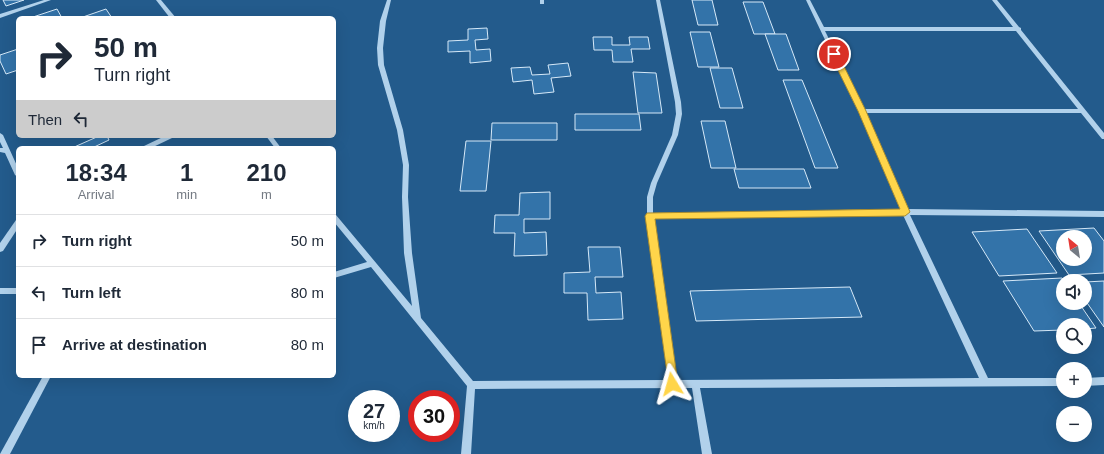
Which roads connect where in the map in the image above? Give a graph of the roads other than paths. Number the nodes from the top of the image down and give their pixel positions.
1 (49, 0) edge
2 (158, 0) edge
3 (389, 0) edge
4 (658, 0) edge
5 (808, 0) edge
6 (994, 0) edge
7 (0, 16) edge
8 (171, 16) edge
9 (822, 29) junction
10 (1018, 29) junction
11 (862, 111) junction
12 (1083, 111) junction
13 (0, 135) edge
14 (1104, 137) edge
15 (166, 138) edge
16 (150, 146) edge
17 (4, 150) edge
18 (16, 171) edge
19 (905, 212) junction
20 (1104, 214) edge
21 (650, 216) junction
22 (336, 219) edge
23 (16, 225) edge
24 (0, 249) edge
25 (372, 264) junction
26 (336, 274) edge
27 (0, 291) edge
28 (16, 291) edge
29 (417, 318) junction
30 (47, 378) edge
31 (985, 382) junction
32 (1056, 382) edge
33 (1092, 382) edge
34 (1104, 382) edge
35 (695, 383) junction
36 (672, 384) junction
37 (471, 385) junction
38 (6, 454) edge
39 (466, 454) edge
40 (707, 454) edge

1 - 7 street
2 - 8 street
3 - 29 street
4 - 21 street
5 - 9 street
6 - 10 street
9 - 10 street
9 - 11 street
10 - 12 street
11 - 12 street
11 - 19 street
12 - 14 street
13 - 17 street
15 - 16 street
17 - 18 street
19 - 20 street
19 - 21 street
19 - 31 street
21 - 36 street
22 - 25 street
23 - 24 street
25 - 26 street
25 - 29 street
27 - 28 street
29 - 37 street
30 - 38 street
31 - 32 street
31 - 35 street
33 - 34 street
35 - 36 street
35 - 40 street
36 - 37 street
37 - 39 street

